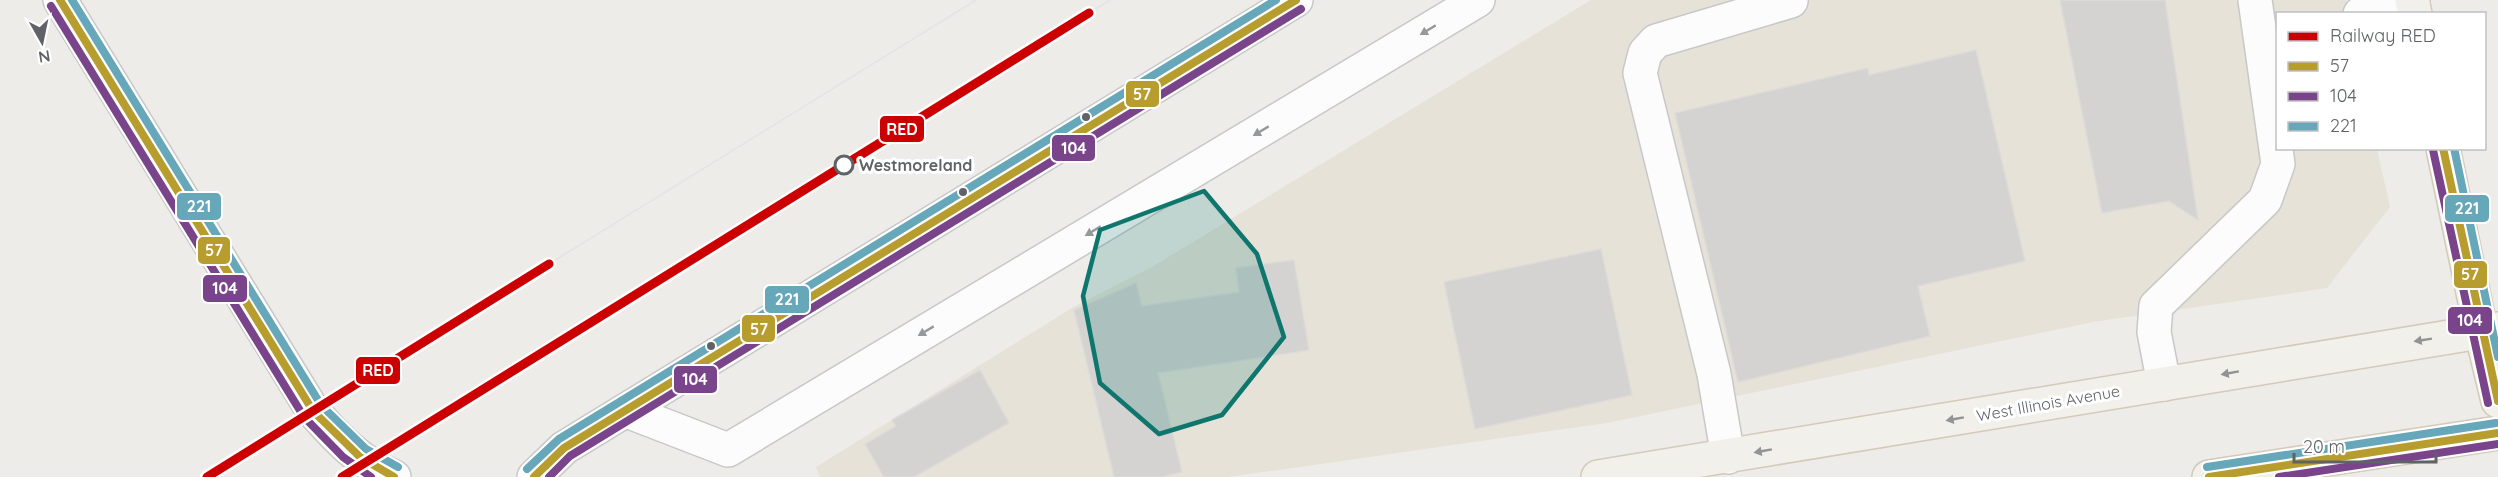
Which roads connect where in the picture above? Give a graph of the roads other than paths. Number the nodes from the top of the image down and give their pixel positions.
1 (60, 0) edge
2 (1296, 0) edge
3 (1478, 0) edge
4 (2255, 0) edge
5 (1791, 1) edge
6 (2414, 6) edge
7 (2374, 12) edge
8 (2269, 30) edge
9 (2276, 134) edge
10 (2277, 150) edge
11 (2444, 150) edge
12 (2489, 330) edge
13 (2164, 384) junction
14 (2498, 400) edge
15 (627, 411) junction
16 (2498, 433) edge
17 (1728, 457) junction
18 (394, 477) edge
19 (534, 477) edge
20 (1598, 477) edge
21 (2209, 477) edge

1 - 18 lane
2 - 15 lane
3 -> 15 lane
4 - 8 lane
5 - 17 lane
6 - 7 lane
8 - 9 lane
10 - 13 lane
11 - 12 main road
12 -> 13 main road, West Illinois Avenue
12 - 14 main road
13 -> 17 main road, West Illinois Avenue
15 - 19 lane
16 - 21 main road
17 - 20 main road, West Illinois Avenue

